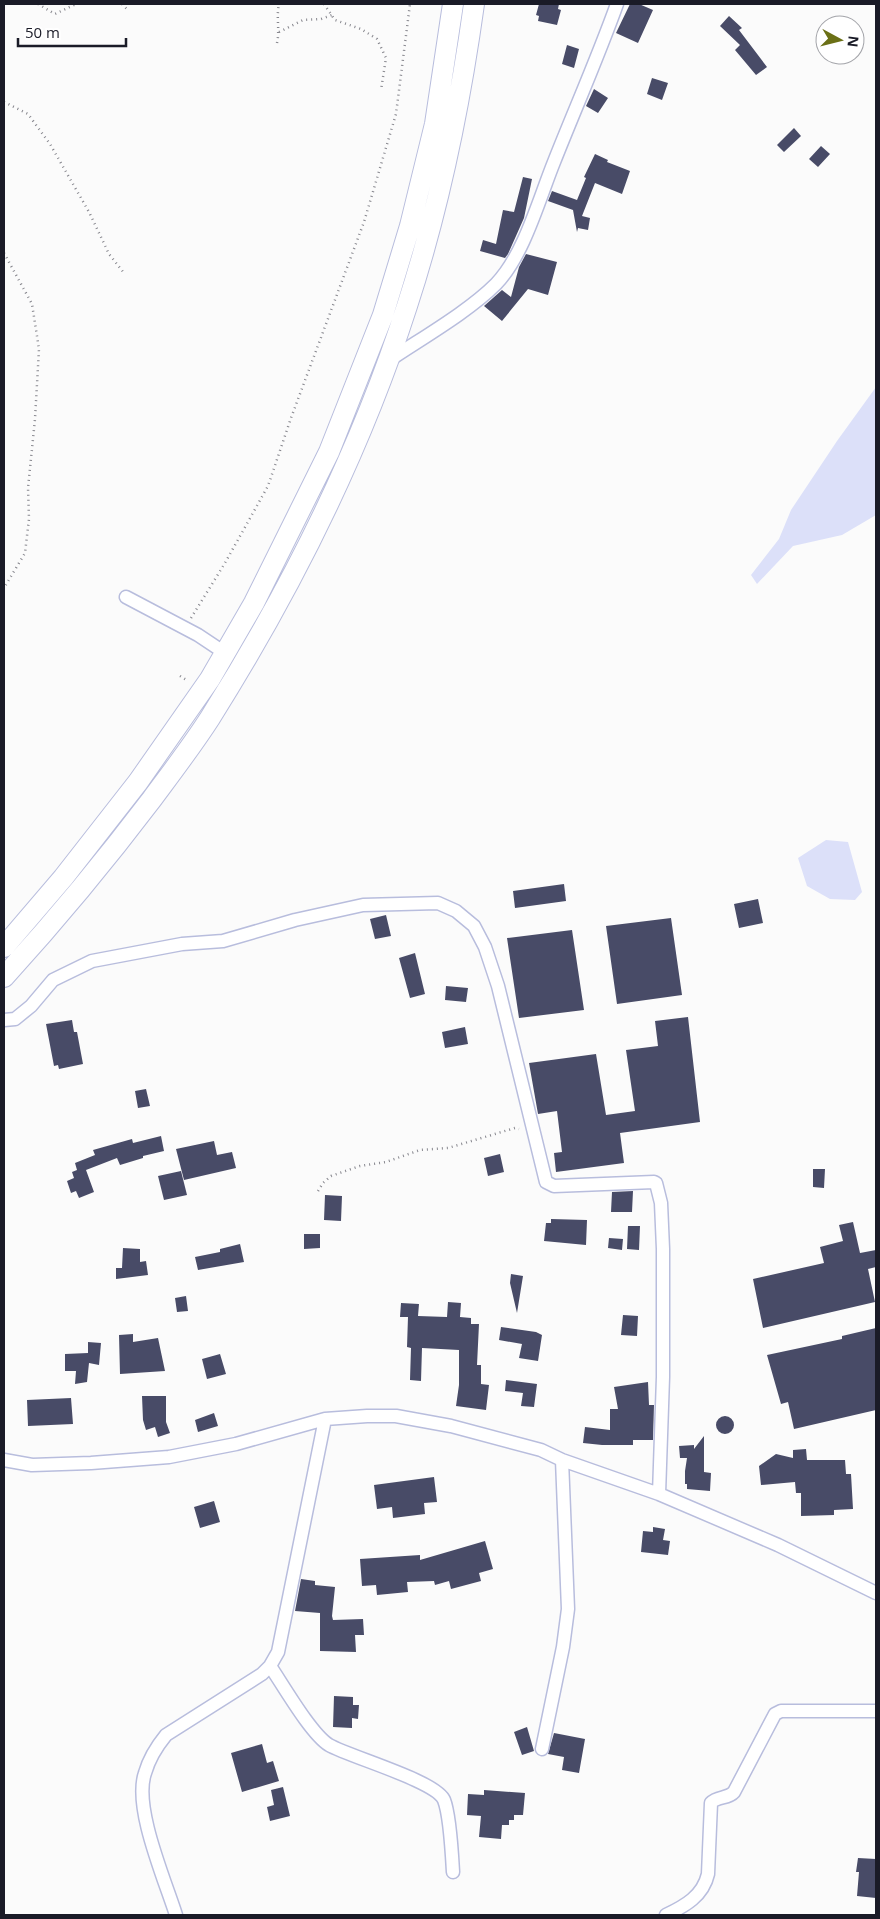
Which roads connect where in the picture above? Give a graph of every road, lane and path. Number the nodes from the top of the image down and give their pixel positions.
1 (38, 4) edge
2 (76, 4) edge
3 (122, 4) edge
4 (279, 4) edge
5 (324, 4) edge
6 (410, 4) edge
7 (453, 4) edge
8 (474, 4) edge
9 (617, 4) edge
10 (127, 9) dead end
11 (332, 15) junction
12 (279, 32) junction
13 (277, 43) dead end
14 (381, 90) dead end
15 (4, 102) edge
16 (4, 253) edge
17 (124, 273) dead end
18 (388, 361) junction
19 (4, 588) edge
20 (126, 597) dead end
21 (186, 628) junction
22 (225, 653) junction
23 (4, 947) edge
24 (4, 977) edge
25 (4, 1020) edge
26 (537, 1144) junction
27 (318, 1191) dead end
28 (325, 1419) junction
29 (4, 1460) edge
30 (562, 1460) junction
31 (659, 1494) junction
32 (876, 1593) edge
33 (270, 1666) junction
34 (876, 1711) edge
35 (542, 1749) dead end
36 (454, 1872) dead end
37 (176, 1915) edge
38 (666, 1915) edge

1 - 2 path
3 - 10 path
4 - 12 path
5 - 11 path
6 - 21 path
7 - 22 highway
8 - 18 highway
9 - 18 street
11 - 12 path
11 - 14 path
12 - 13 path
15 - 17 path
16 - 19 path
18 - 24 highway
20 - 21 street
21 - 22 street
22 - 23 highway
25 - 26 street
26 - 27 path
26 - 31 street
28 - 29 street
28 - 30 street
28 - 33 street
30 - 31 street
30 - 35 street
31 - 32 street
33 - 36 street
33 - 37 street
34 - 38 street

